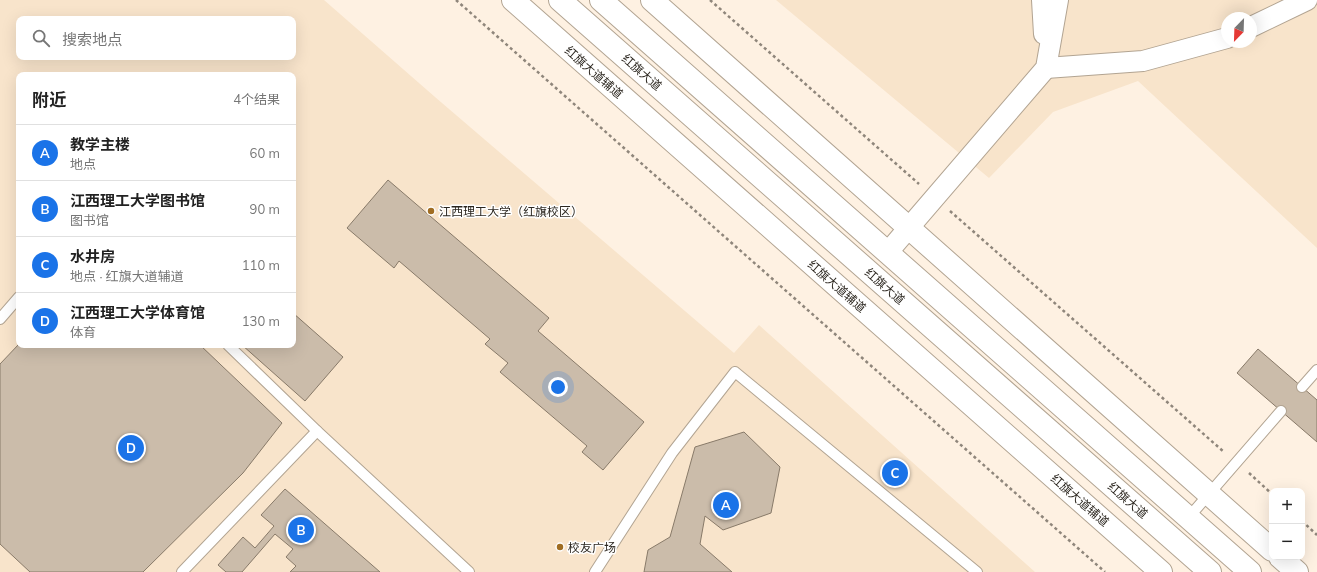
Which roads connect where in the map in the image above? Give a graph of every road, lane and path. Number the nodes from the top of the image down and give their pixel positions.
1 (456, 0) edge
2 (513, 0) edge
3 (560, 0) edge
4 (601, 0) edge
5 (652, 0) edge
6 (710, 0) edge
7 (1042, 0) edge
8 (1058, 0) edge
9 (1307, 0) edge
10 (1257, 24) edge
11 (1221, 40) edge
12 (1046, 68) junction
13 (935, 198) junction
14 (909, 228) junction
15 (888, 252) junction
16 (16, 301) edge
17 (0, 319) edge
18 (231, 348) edge
19 (1317, 370) edge
20 (1302, 387) dead end
21 (1281, 411) dead end
22 (316, 431) junction
23 (1236, 462) junction
24 (1269, 491) edge
25 (1209, 494) junction
26 (1189, 517) junction
27 (1305, 524) edge
28 (1317, 535) edge
29 (1269, 547) edge
30 (1283, 560) edge
31 (182, 572) edge
32 (469, 572) edge
33 (596, 572) edge
34 (978, 572) edge
35 (1105, 572) edge
36 (1161, 572) edge
37 (1210, 572) edge
38 (1250, 572) edge
39 (1297, 572) edge

1 - 35 path
2 - 36 main road, 红旗大道辅道
3 - 37 main road, 红旗大道
4 - 15 main road
5 - 14 main road
6 - 13 path
7 - 12 street
8 - 12 street
9 - 10 street
11 - 12 street
12 - 13 street
13 - 14 street
13 - 23 path
14 - 15 street
14 - 25 main road
15 - 26 main road
16 - 17 lane
18 - 22 lane
19 - 20 lane
21 - 23 lane
22 - 31 lane
22 - 32 lane
23 - 24 path
23 - 25 lane
25 - 26 lane
25 - 29 main road
26 - 38 main road
27 - 28 path
30 - 39 main road
33 - 34 lane

